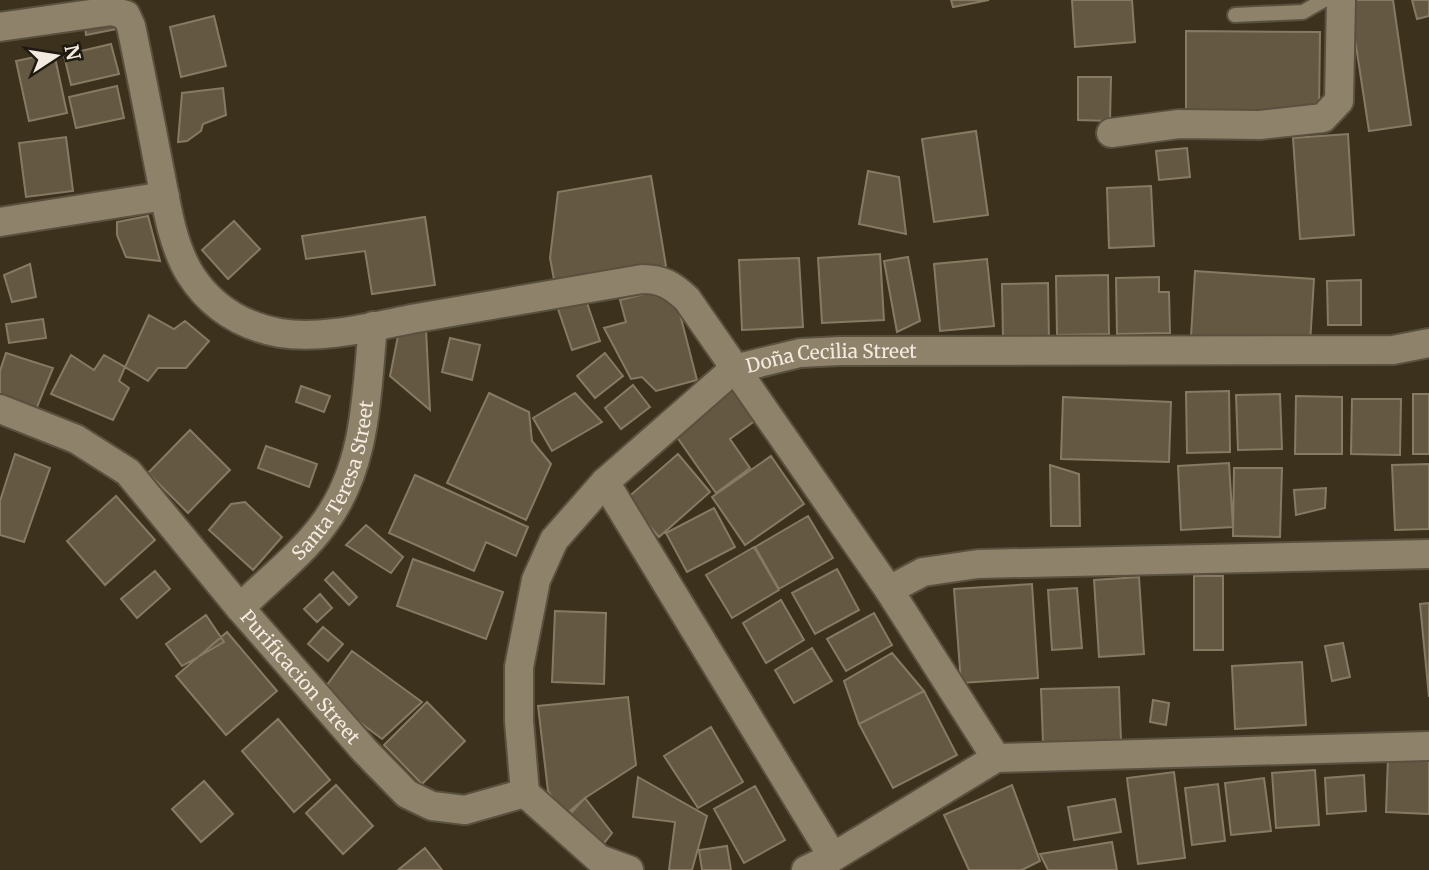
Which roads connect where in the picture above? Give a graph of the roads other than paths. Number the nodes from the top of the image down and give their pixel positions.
1 (1324, 0) edge
2 (1340, 0) edge
3 (1235, 15) dead end
4 (0, 27) edge
5 (1111, 133) dead end
6 (165, 196) junction
7 (0, 222) edge
8 (373, 326) junction
9 (1429, 343) edge
10 (1393, 350) junction
11 (1429, 359) edge
12 (734, 369) junction
13 (0, 409) edge
14 (605, 482) junction
15 (1429, 554) edge
16 (889, 590) junction
17 (240, 608) junction
18 (1429, 746) edge
19 (996, 758) junction
20 (526, 793) junction
21 (833, 857) junction
22 (629, 870) edge
23 (806, 870) edge

1 - 3 lane
2 - 5 street
4 - 6 street
6 - 7 street
6 - 8 street
8 - 12 street
8 - 17 street, Santa Teresa Street
9 - 10 street, Doña Cecilia Street
10 - 11 street, Doña Cecilia Street
10 - 12 street, Doña Cecilia Street
12 - 14 street, Doña Cecilia Street
12 - 16 street
13 - 17 street, Purificacion Street
14 - 20 street, Doña Cecilia Street
14 - 21 street
15 - 16 street
16 - 19 street
17 - 20 street, Purificacion Street
18 - 19 street
19 - 21 street
20 - 22 street
21 - 23 street

